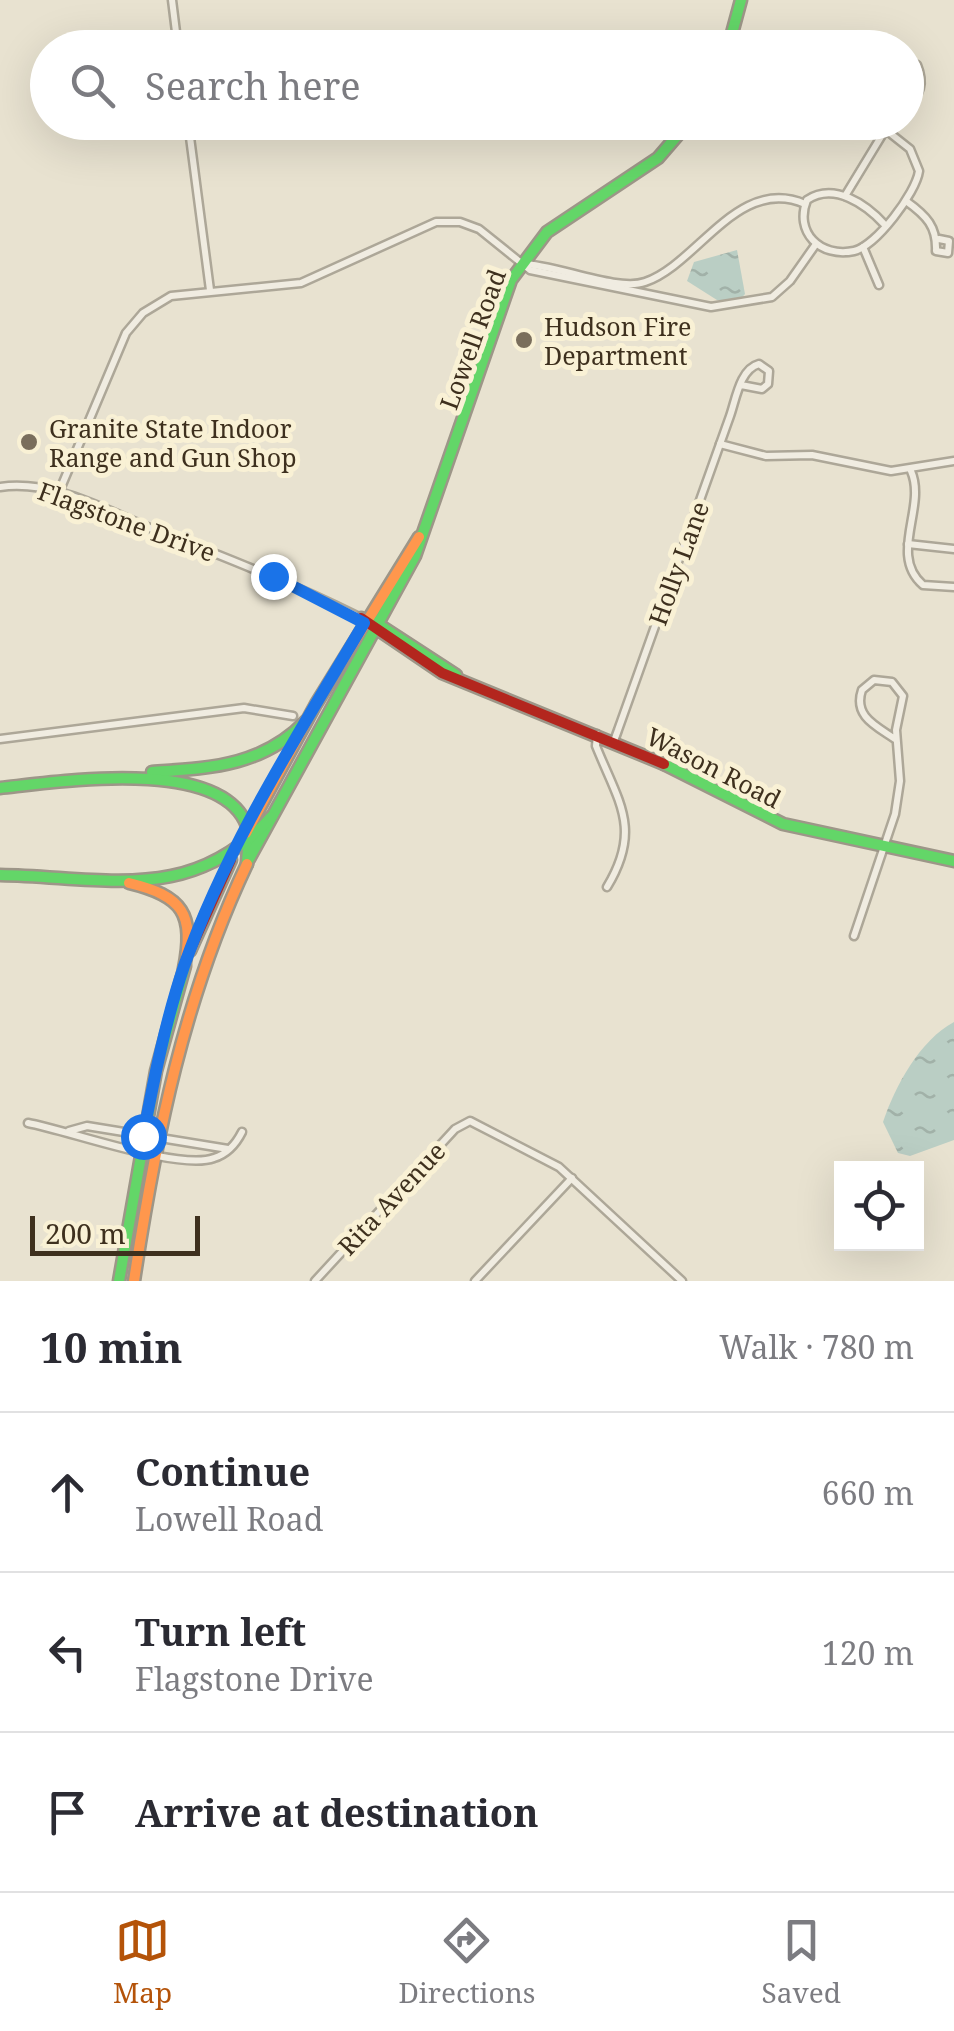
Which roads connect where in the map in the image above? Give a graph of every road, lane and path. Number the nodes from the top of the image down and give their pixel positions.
1 (172, 0) edge
2 (741, 0) edge
3 (176, 30) edge
4 (733, 30) edge
5 (190, 140) edge
6 (672, 140) edge
7 (880, 140) edge
8 (901, 140) edge
9 (846, 196) junction
10 (906, 201) junction
11 (805, 204) junction
12 (885, 225) junction
13 (939, 239) dead end
14 (816, 244) junction
15 (863, 247) junction
16 (521, 264) junction
17 (648, 282) junction
18 (880, 285) dead end
19 (210, 290) junction
20 (645, 293) junction
21 (741, 385) junction
22 (720, 444) junction
23 (954, 461) edge
24 (911, 471) junction
25 (0, 487) edge
26 (59, 492) junction
27 (908, 544) junction
28 (954, 548) edge
29 (954, 587) edge
30 (369, 622) junction
31 (293, 716) dead end
32 (306, 721) junction
33 (597, 734) junction
34 (0, 739) edge
35 (896, 739) junction
36 (614, 741) junction
37 (80, 782) junction
38 (0, 788) edge
39 (271, 818) junction
40 (247, 831) junction
41 (250, 844) junction
42 (886, 846) junction
43 (231, 860) junction
44 (954, 861) edge
45 (247, 864) junction
46 (0, 874) edge
47 (87, 876) junction
48 (607, 887) dead end
49 (854, 936) dead end
50 (184, 968) junction
51 (28, 1123) dead end
52 (69, 1131) junction
53 (242, 1132) dead end
54 (143, 1136) junction
55 (158, 1140) junction
56 (229, 1149) junction
57 (140, 1151) junction
58 (156, 1153) junction
59 (572, 1178) junction
60 (482, 1279) edge
61 (119, 1281) edge
62 (134, 1281) edge
63 (315, 1281) edge
64 (682, 1281) edge

1 - 3 street
2 - 4 main road
5 - 19 street
6 - 16 main road, Lowell Road
7 - 9 street
8 - 10 street
9 - 11 street
9 - 12 street
10 - 12 street
10 - 13 street
11 - 14 street
11 - 17 street
12 - 15 street
14 - 15 street
14 - 20 street
15 - 18 street
16 - 17 street
16 - 19 street
16 - 20 street
16 - 30 main road, Lowell Road
17 - 20 street
19 - 26 street
21 - 21 street, Holly Lane
21 - 22 street, Holly Lane
22 - 24 street
22 - 36 street, Holly Lane
23 - 24 street
24 - 27 street
25 - 26 street, Flagstone Drive
26 - 30 street, Flagstone Drive
27 - 28 street
27 - 29 street
30 - 32 main road, Lowell Road
30 - 33 main road, Wason Road
30 - 39 main road, Lowell Road
31 - 34 street
32 - 37 main road
32 - 40 main road, Lowell Road
33 - 36 main road, Wason Road
33 - 48 street
35 - 35 street
35 - 42 street
36 - 42 main road, Wason Road
37 - 38 main road
37 - 40 main road
39 - 41 main road
39 - 45 main road, Lowell Road
40 - 41 main road
40 - 43 main road, Lowell Road
41 - 43 main road
41 - 45 main road
42 - 44 main road, Wason Road
42 - 49 street
43 - 47 main road
43 - 50 main road, Lowell Road
45 - 55 main road, Lowell Road
46 - 47 main road
47 - 50 main road
50 - 54 main road, Lowell Road
51 - 52 street
52 - 54 street
52 - 57 street
53 - 56 street
54 - 55 street
54 - 57 main road, Lowell Road
55 - 56 street
55 - 58 main road, Lowell Road
56 - 58 street
57 - 58 street
57 - 61 main road, Lowell Road
58 - 62 main road, Lowell Road
59 - 60 street
59 - 63 street, Rita Avenue
59 - 64 street

